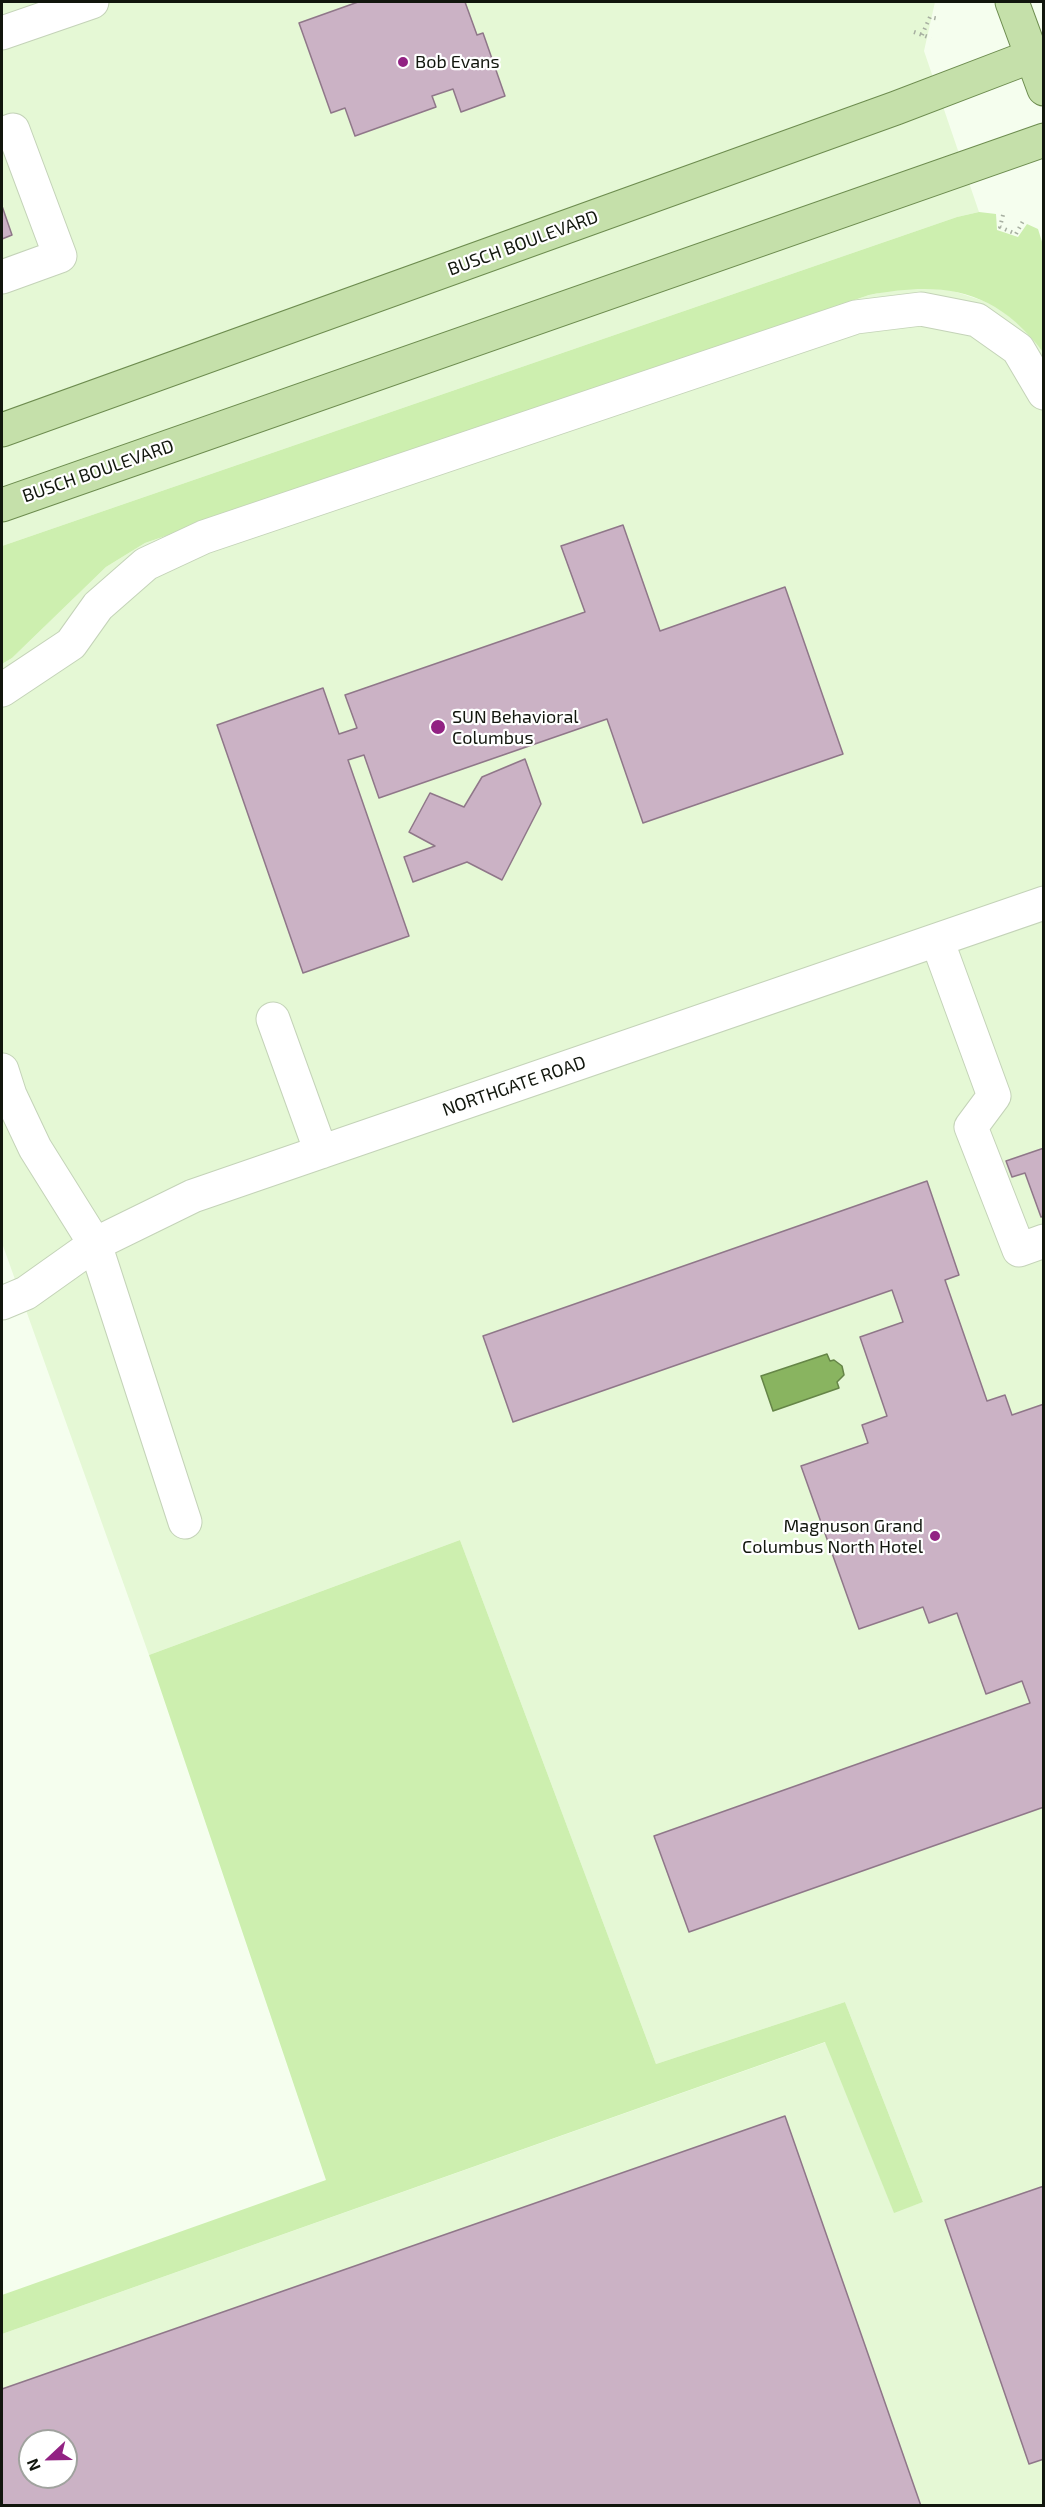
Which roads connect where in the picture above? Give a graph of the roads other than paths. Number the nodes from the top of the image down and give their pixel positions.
1 (92, 2) edge
2 (1012, 2) edge
3 (2, 33) edge
4 (1038, 56) edge
5 (1044, 89) edge
6 (2, 134) edge
7 (1044, 140) edge
8 (2, 277) edge
9 (1044, 393) edge
10 (2, 430) edge
11 (2, 505) edge
12 (2, 690) edge
13 (1044, 903) edge
14 (938, 940) junction
15 (273, 1019) dead end
16 (4, 1088) edge
17 (321, 1152) junction
18 (1044, 1241) edge
19 (95, 1245) junction
20 (2, 1303) edge
21 (185, 1522) dead end

1 - 3 street
2 - 4 main road
4 - 5 main road
4 - 10 main road, BUSCH BOULEVARD
6 - 8 street
7 - 11 main road, BUSCH BOULEVARD
9 - 12 street
13 - 14 street, NORTHGATE ROAD
14 - 17 street, NORTHGATE ROAD
14 - 18 street
15 - 17 street
16 - 19 street
17 - 19 street, NORTHGATE ROAD
19 - 20 street, NORTHGATE ROAD
19 - 21 street

